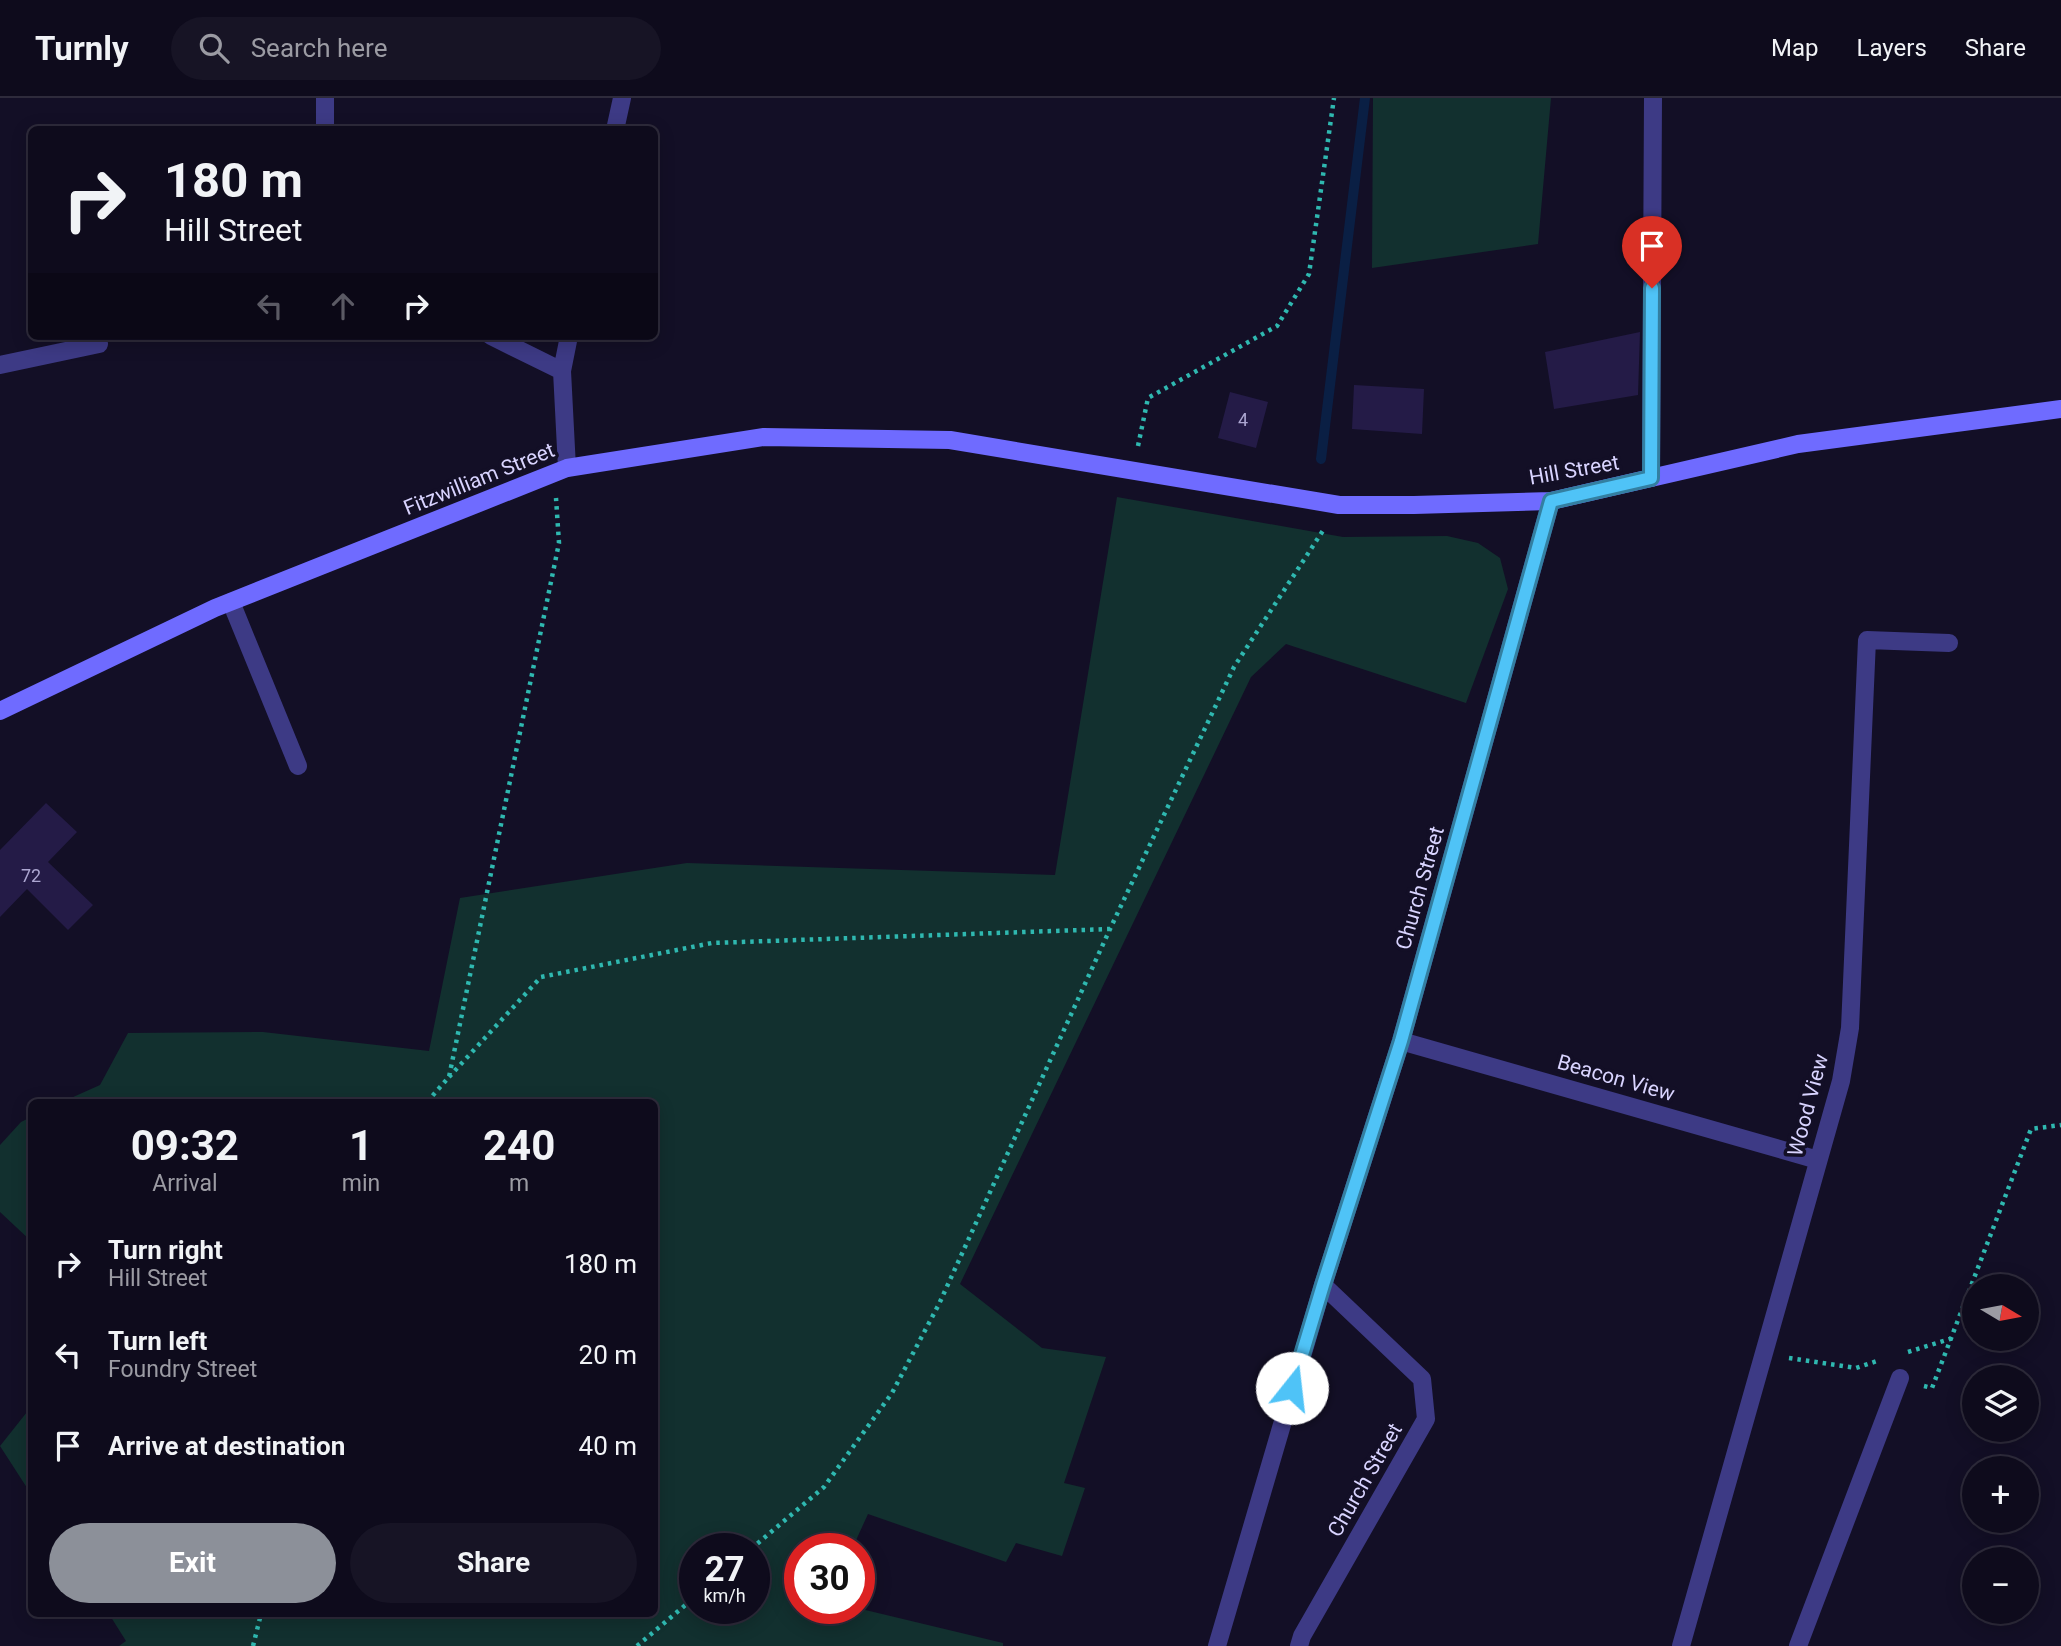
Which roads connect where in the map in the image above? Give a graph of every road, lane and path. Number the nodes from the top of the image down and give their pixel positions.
1 (325, 98) edge
2 (622, 98) edge
3 (1334, 98) edge
4 (1653, 98) edge
5 (325, 126) edge
6 (616, 126) edge
7 (499, 340) edge
8 (568, 340) edge
9 (99, 344) dead end
10 (0, 365) edge
11 (562, 371) junction
12 (2061, 409) edge
13 (560, 470) junction
14 (1133, 471) junction
15 (1651, 478) junction
16 (1551, 501) junction
17 (1339, 505) junction
18 (231, 602) junction
19 (1950, 643) dead end
20 (1, 706) edge
21 (298, 766) dead end
22 (1110, 929) junction
23 (1401, 1041) junction
24 (449, 1077) junction
25 (430, 1099) edge
26 (2061, 1125) edge
27 (1818, 1160) junction
28 (1323, 1285) junction
29 (1951, 1339) junction
30 (1903, 1353) dead end
31 (1763, 1354) junction
32 (1891, 1357) dead end
33 (1900, 1378) joint
34 (770, 1533) edge
35 (679, 1611) edge
36 (260, 1617) edge
37 (253, 1646) edge
38 (637, 1646) edge
39 (1217, 1646) edge
40 (1299, 1646) edge
41 (1681, 1646) edge
42 (1798, 1646) edge

1 - 5 street
2 - 6 street
3 - 14 path
4 - 15 street
7 - 11 street
8 - 11 street
9 - 10 street
11 - 13 street
12 - 15 main road, Hill Street
13 - 14 main road, Fitzwilliam Street
13 - 18 main road, Fitzwilliam Street
13 - 24 path
14 - 17 main road, Hill Street
15 - 16 main road, Hill Street
16 - 17 main road, Hill Street
16 - 23 street, Church Street
17 - 22 path
18 - 20 main road, Fitzwilliam Street
18 - 21 street
19 - 27 street, Wood View
22 - 24 path
22 - 34 path
23 - 27 street, Beacon View
23 - 28 street, Church Street
24 - 25 path
26 - 29 path
27 - 31 street, Wood View
28 - 39 street, Church Street
28 - 40 street, Church Street
29 - 30 path
29 - 33 path
31 - 32 path
31 - 41 street, Wood View
33 - 42 street
35 - 38 path
36 - 37 path

